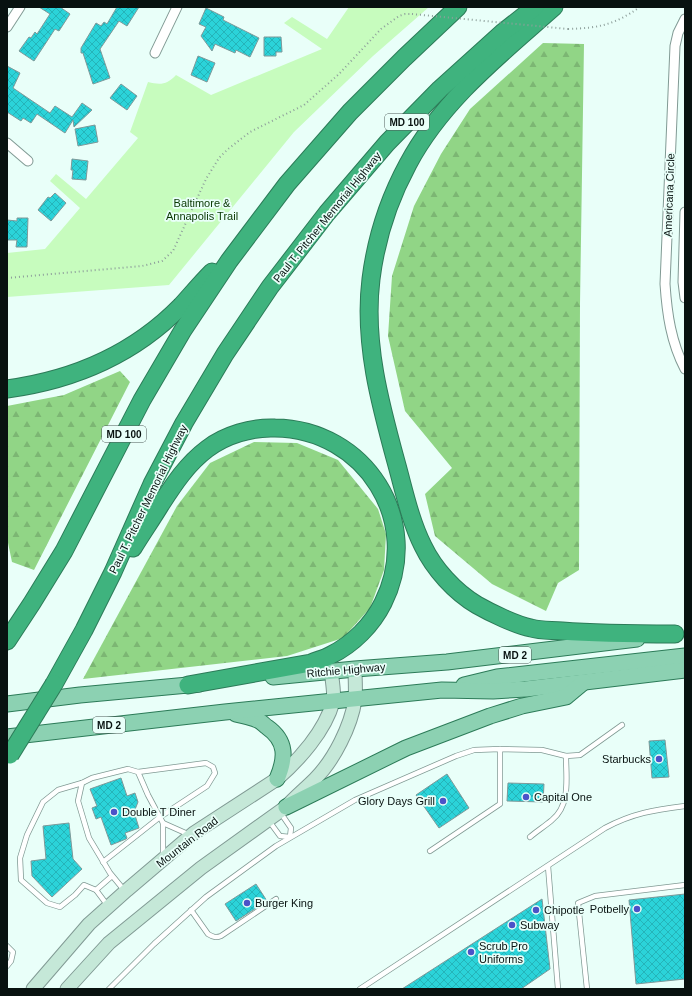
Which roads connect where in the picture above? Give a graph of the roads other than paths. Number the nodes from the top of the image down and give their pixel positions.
1 (20, 7) edge
2 (177, 7) edge
3 (458, 7) edge
4 (535, 7) edge
5 (554, 7) edge
6 (685, 14) edge
7 (685, 19) edge
8 (7, 27) edge
9 (678, 33) junction
10 (155, 53) dead end
11 (7, 144) edge
12 (28, 161) dead end
13 (685, 212) edge
14 (250, 233) junction
15 (685, 298) edge
16 (685, 369) edge
17 (7, 389) edge
18 (84, 630) junction
19 (680, 633) edge
20 (7, 641) edge
21 (685, 656) edge
22 (355, 669) junction
23 (685, 670) edge
24 (331, 671) junction
25 (584, 682) junction
26 (188, 685) junction
27 (442, 690) junction
28 (355, 699) junction
29 (334, 701) junction
30 (7, 704) edge
31 (225, 712) junction
32 (622, 725) dead end
33 (7, 736) edge
34 (500, 749) junction
35 (566, 756) junction
36 (8, 758) edge
37 (138, 772) junction
38 (276, 778) junction
39 (82, 783) junction
40 (685, 806) edge
41 (283, 809) junction
42 (160, 817) junction
43 (268, 820) junction
44 (163, 823) junction
45 (191, 836) junction
46 (290, 837) junction
47 (530, 837) dead end
48 (430, 851) dead end
49 (163, 859) junction
50 (103, 862) junction
51 (548, 866) junction
52 (112, 876) junction
53 (685, 885) edge
54 (96, 890) junction
55 (126, 891) junction
56 (276, 899) dead end
57 (108, 907) junction
58 (191, 910) junction
59 (7, 946) edge
60 (7, 966) edge
61 (33, 989) edge
62 (67, 989) edge
63 (109, 989) edge
64 (360, 989) edge
65 (558, 989) edge
66 (587, 989) edge

1 - 8 street
2 - 10 street
3 - 14 highway, MD 100
4 - 18 highway, Paul T. Pitcher Memorial Highway / MD 100
5 - 19 highway
6 - 9 street
7 - 9 street, Americana Circle
9 - 16 street, Americana Circle
11 - 12 street
13 - 15 street, Americana Circle
14 - 17 highway
14 - 20 highway, MD 100
18 - 26 highway
18 - 36 highway, Paul T. Pitcher Memorial Highway / MD 100, bridge
19 - 22 main road, Ritchie Highway / MD 2
21 - 27 main road
22 - 24 main road, Ritchie Highway / MD 2
22 - 28 main road
23 - 25 main road, MD 2
24 - 26 main road, Ritchie Highway / MD 2
24 - 29 main road, Mountain Road
25 - 27 main road, MD 2
25 - 41 main road
26 - 30 main road, Ritchie Highway / MD 2
27 - 28 main road, MD 2
28 - 29 main road, MD 2
28 - 41 main road
29 - 31 main road, MD 2
29 - 38 main road, Mountain Road
31 - 33 main road, MD 2
31 - 38 main road
32 - 35 lane
34 - 35 lane
34 - 46 lane
34 - 48 lane
35 - 47 lane
37 - 39 lane
37 - 42 lane
37 - 42 lane
38 - 45 main road, Mountain Road
39 - 50 lane
39 - 54 lane
40 - 51 lane
41 - 43 main road
41 - 46 lane
42 - 44 lane
42 - 50 lane
43 - 46 lane
43 - 62 main road
44 - 45 lane
44 - 49 lane
45 - 49 main road, Mountain Road
46 - 58 lane
49 - 55 main road, Mountain Road
50 - 52 lane
51 - 64 lane
51 - 65 lane
52 - 54 lane
52 - 55 lane
53 - 66 lane
54 - 57 lane
55 - 57 main road, Mountain Road
56 - 58 lane
57 - 61 main road, Mountain Road
58 - 63 lane
59 - 60 lane

